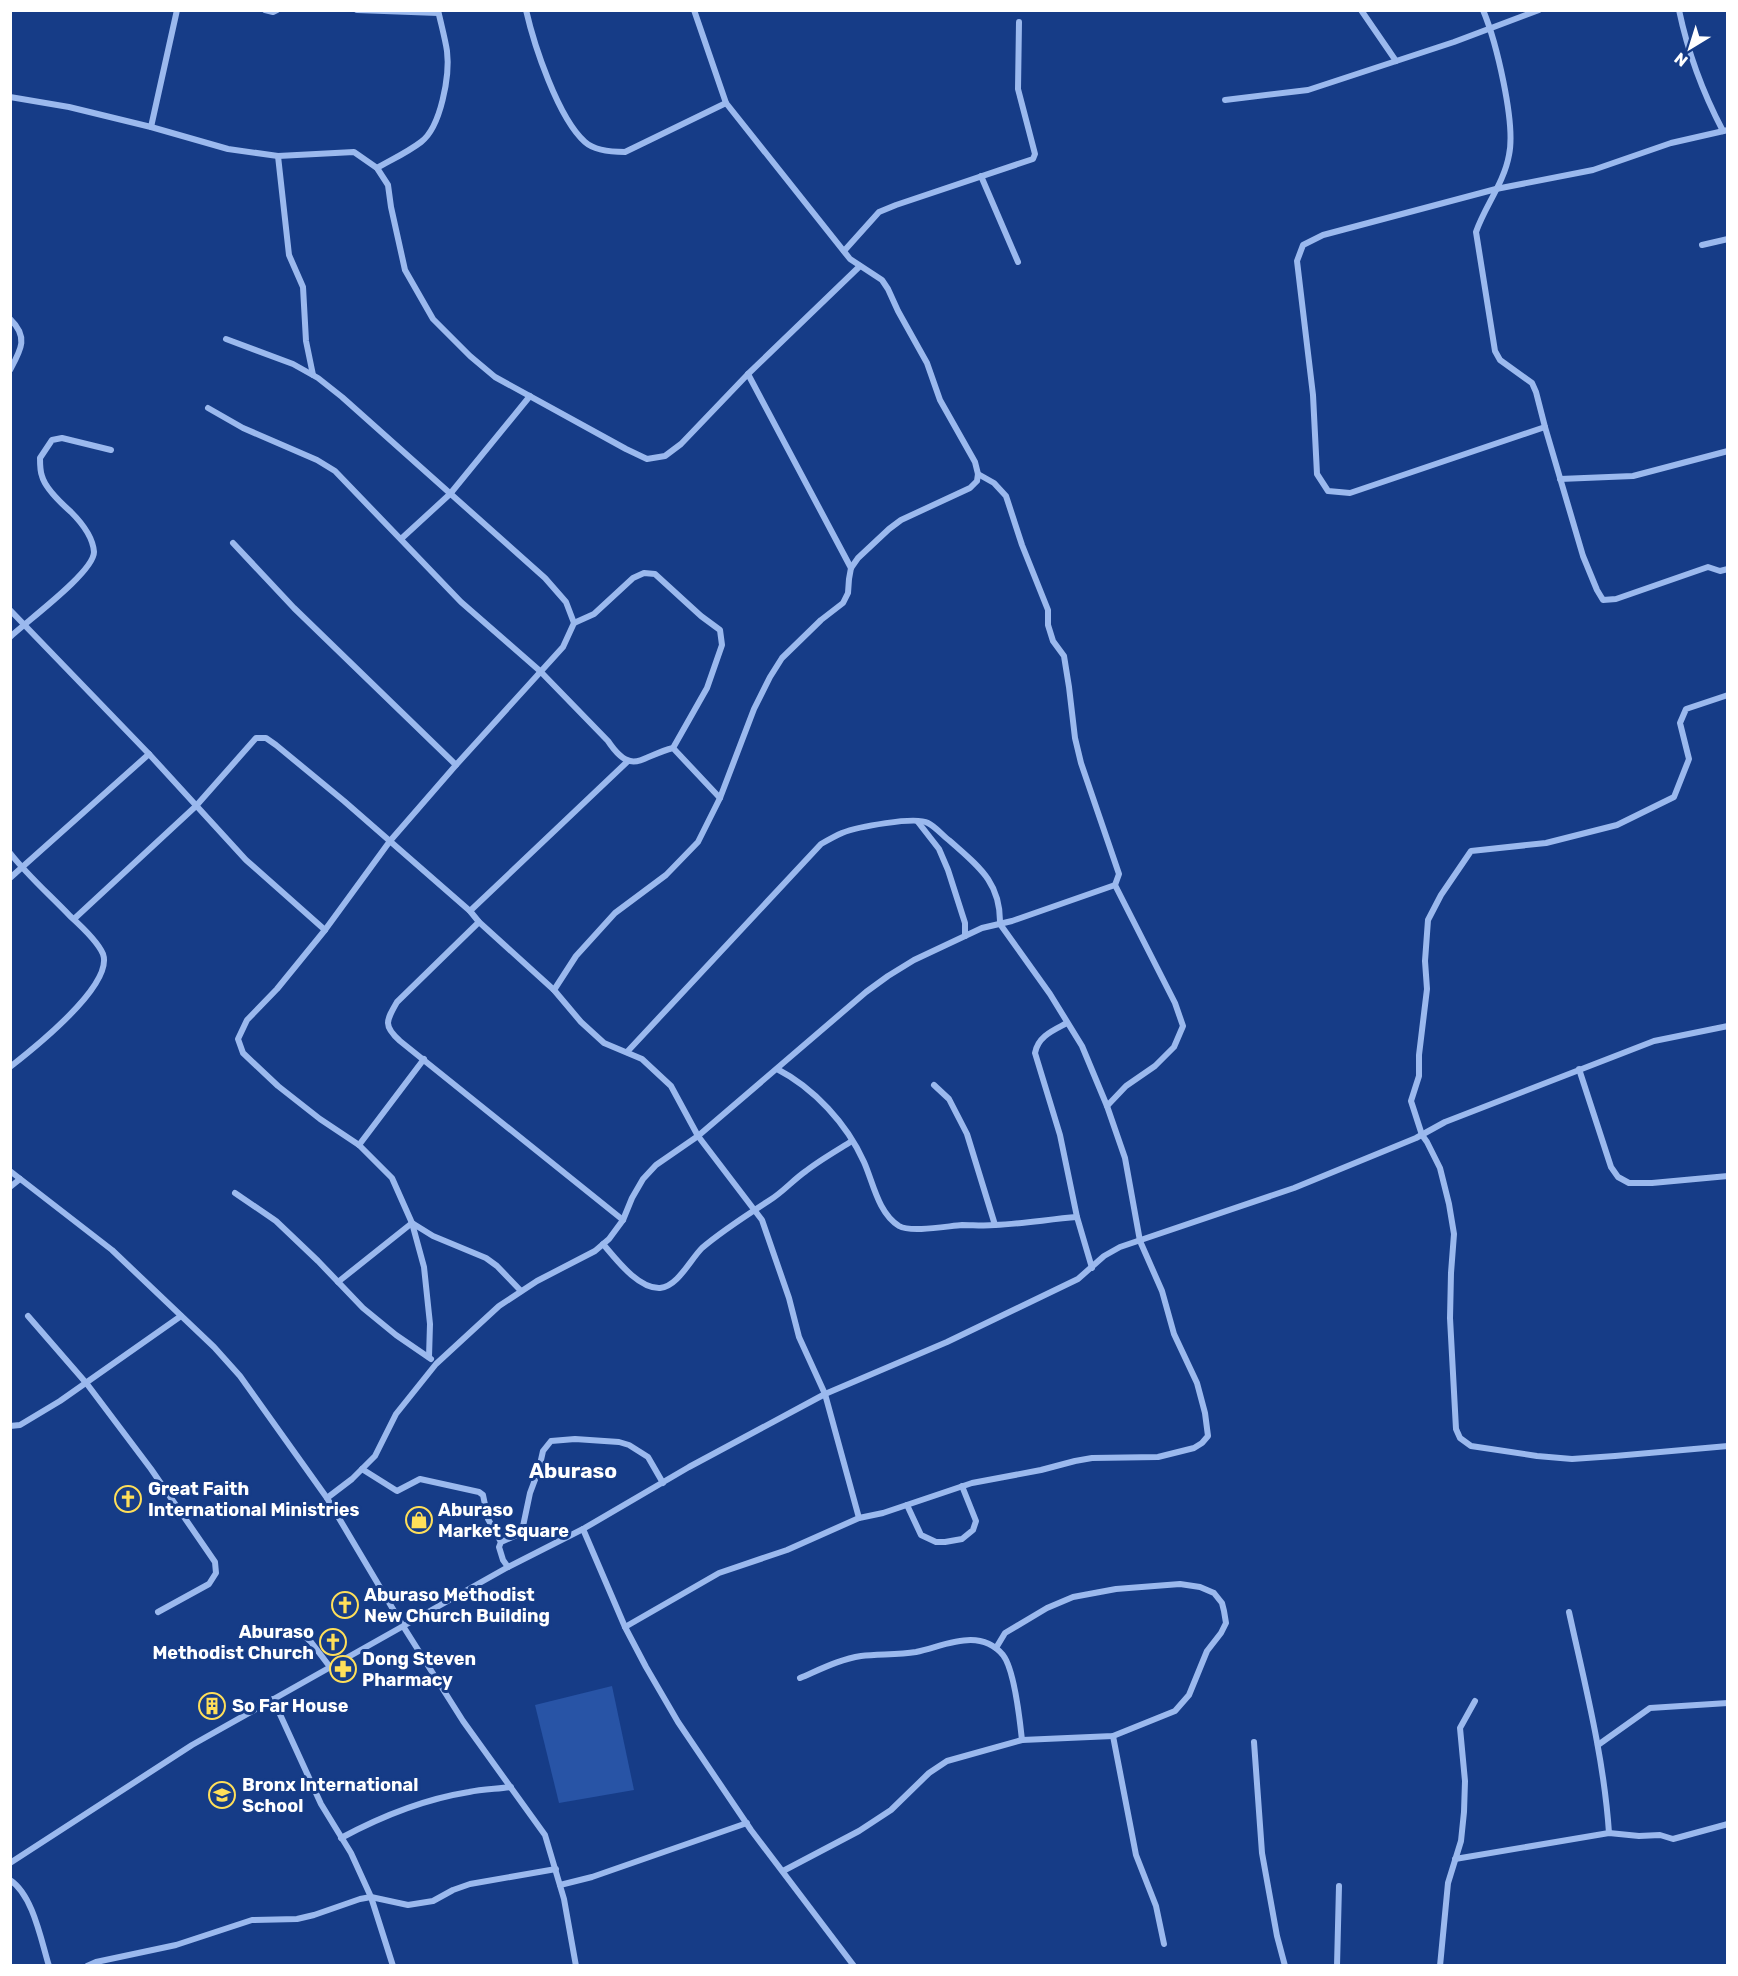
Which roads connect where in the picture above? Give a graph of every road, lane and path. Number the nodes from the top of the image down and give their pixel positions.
1 (177, 10) edge
2 (265, 10) edge
3 (277, 10) edge
4 (357, 10) edge
5 (526, 10) edge
6 (694, 10) edge
7 (1361, 10) edge
8 (1483, 10) edge
9 (1539, 10) edge
10 (1679, 10) edge
11 (438, 12) edge
12 (1018, 22) dead end
13 (1490, 27) junction
14 (1396, 61) junction
15 (10, 98) edge
16 (1225, 100) dead end
17 (726, 103) junction
18 (151, 127) junction
19 (1725, 130) edge
20 (278, 156) junction
21 (377, 168) junction
22 (981, 176) junction
23 (1496, 189) junction
24 (1728, 239) edge
25 (1701, 245) dead end
26 (844, 251) junction
27 (1018, 261) dead end
28 (860, 266) junction
29 (10, 319) edge
30 (226, 339) dead end
31 (10, 370) edge
32 (748, 374) junction
33 (313, 375) junction
34 (530, 396) junction
35 (208, 408) dead end
36 (1545, 427) junction
37 (111, 450) dead end
38 (1728, 451) edge
39 (978, 474) junction
40 (1560, 478) junction
41 (450, 494) junction
42 (401, 539) junction
43 (233, 543) dead end
44 (851, 568) junction
45 (1728, 569) edge
46 (10, 610) edge
47 (25, 623) junction
48 (574, 623) junction
49 (10, 637) edge
50 (540, 671) junction
51 (1728, 695) edge
52 (673, 748) junction
53 (149, 754) junction
54 (628, 761) junction
55 (456, 765) junction
56 (720, 798) junction
57 (196, 806) junction
58 (918, 821) junction
59 (390, 841) junction
60 (10, 853) edge
61 (22, 867) junction
62 (10, 878) edge
63 (1115, 885) junction
64 (470, 911) junction
65 (74, 920) junction
66 (479, 922) junction
67 (1000, 924) junction
68 (325, 930) junction
69 (965, 936) junction
70 (554, 990) junction
71 (1067, 1023) junction
72 (1728, 1026) edge
73 (627, 1052) junction
74 (424, 1059) junction
75 (10, 1067) edge
76 (777, 1069) junction
77 (1579, 1070) junction
78 (934, 1085) dead end
79 (1107, 1106) junction
80 (1422, 1135) junction
81 (698, 1136) junction
82 (852, 1141) junction
83 (359, 1145) junction
84 (10, 1171) edge
85 (1728, 1176) edge
86 (20, 1179) junction
87 (10, 1187) edge
88 (235, 1193) dead end
89 (754, 1210) junction
90 (1077, 1217) junction
91 (623, 1220) junction
92 (412, 1223) junction
93 (995, 1225) junction
94 (1140, 1240) junction
95 (603, 1244) junction
96 (1092, 1268) junction
97 (338, 1281) junction
98 (521, 1292) junction
99 (28, 1316) dead end
100 (181, 1316) junction
101 (429, 1357) junction
102 (436, 1364) junction
103 (87, 1384) junction
104 (825, 1394) junction
105 (10, 1426) edge
106 (1728, 1446) edge
107 (362, 1469) junction
108 (663, 1483) junction
109 (963, 1486) junction
110 (327, 1498) junction
111 (907, 1504) junction
112 (860, 1518) junction
113 (583, 1529) junction
114 (501, 1542) junction
115 (508, 1567) junction
116 (158, 1612) dead end
117 (1569, 1612) dead end
118 (403, 1626) junction
119 (625, 1627) junction
120 (297, 1629) dead end
121 (996, 1648) junction
122 (330, 1667) junction
123 (800, 1678) dead end
124 (273, 1699) junction
125 (1475, 1701) dead end
126 (1728, 1703) edge
127 (1113, 1736) junction
128 (1022, 1740) junction
129 (1254, 1742) dead end
130 (1598, 1746) junction
131 (511, 1787) junction
132 (747, 1823) junction
133 (1728, 1824) edge
134 (1609, 1833) junction
135 (341, 1838) junction
136 (1455, 1859) junction
137 (10, 1863) edge
138 (556, 1869) junction
139 (783, 1871) junction
140 (10, 1880) edge
141 (560, 1885) junction
142 (1339, 1886) dead end
143 (371, 1897) junction
144 (1164, 1944) dead end
145 (49, 1965) edge
146 (87, 1965) edge
147 (393, 1965) edge
148 (576, 1965) edge
149 (854, 1965) edge
150 (1285, 1965) edge
151 (1337, 1965) edge
152 (1440, 1965) edge

1 - 18 street
2 - 3 street
4 - 11 street
5 - 17 street
6 - 17 street
7 - 14 street
8 - 13 street
9 - 13 street
10 - 19 street
11 - 21 street
12 - 22 street
13 - 14 street
13 - 23 street
14 - 16 street
15 - 18 street
17 - 26 street
18 - 20 street
19 - 23 street
20 - 21 street
20 - 33 street
21 - 34 street
22 - 26 street
22 - 27 street
23 - 36 street
23 - 36 street
24 - 25 street
26 - 28 street
28 - 32 street
28 - 39 street
29 - 31 street
30 - 33 street
32 - 34 street
32 - 44 street
33 - 41 street
34 - 41 street
35 - 42 street
36 - 40 street
37 - 47 street
38 - 40 street
39 - 44 street
39 - 63 street
40 - 45 street
41 - 42 street
41 - 48 street
42 - 50 street
43 - 55 street
44 - 56 street
46 - 47 street
47 - 49 street
47 - 53 street
48 - 50 street
48 - 52 street
50 - 54 street
50 - 55 street
51 - 80 street
52 - 54 street
52 - 56 street
53 - 57 street
53 - 61 street
54 - 64 street
55 - 59 street
56 - 70 street
57 - 59 street
57 - 65 street
57 - 68 street
58 - 67 street
58 - 69 street
58 - 73 street
59 - 64 street
59 - 68 street
60 - 61 street
61 - 62 street
61 - 65 street
63 - 67 street
63 - 79 street
64 - 66 street
65 - 75 street
66 - 70 street
66 - 74 street
67 - 69 street
67 - 71 street
68 - 83 street
69 - 76 street
70 - 73 street
71 - 79 street
71 - 90 street
72 - 77 street
73 - 81 street
74 - 83 street
74 - 91 street
76 - 81 street
76 - 82 street
77 - 80 street
77 - 85 street
78 - 93 street
79 - 94 street
80 - 94 street
80 - 106 street
81 - 89 street
81 - 91 street
82 - 89 street
82 - 93 street
83 - 92 street
84 - 86 street
86 - 87 street
86 - 100 street
88 - 97 street
89 - 95 street
89 - 104 street
90 - 93 street
90 - 96 street
91 - 95 street
92 - 97 street
92 - 98 street
92 - 101 street
94 - 96 street
94 - 109 street
95 - 98 street
96 - 104 street
97 - 101 street
98 - 102 street
99 - 103 street
100 - 103 street
100 - 110 street
101 - 102 street
102 - 107 street
103 - 105 street
103 - 116 street
104 - 108 street
104 - 112 street
107 - 110 street
107 - 114 street
108 - 113 street
108 - 114 street
109 - 111 street
109 - 111 street
110 - 118 street
111 - 112 street
112 - 119 street
113 - 115 street
113 - 119 street
114 - 115 street
115 - 118 street
117 - 130 street
118 - 122 street
118 - 131 street
119 - 132 street
120 - 122 street
121 - 123 street
121 - 127 street
121 - 128 street
122 - 124 street
124 - 135 street
124 - 137 street
125 - 136 street
126 - 130 street
127 - 128 street
127 - 144 street
128 - 139 street
129 - 150 street
130 - 134 street
131 - 135 street
131 - 138 street
132 - 139 street
132 - 141 street
133 - 134 street
134 - 136 street
135 - 143 street
136 - 152 street
138 - 141 street
138 - 143 street
139 - 149 street
140 - 145 street
141 - 148 street
142 - 151 street
143 - 146 street
143 - 147 street

